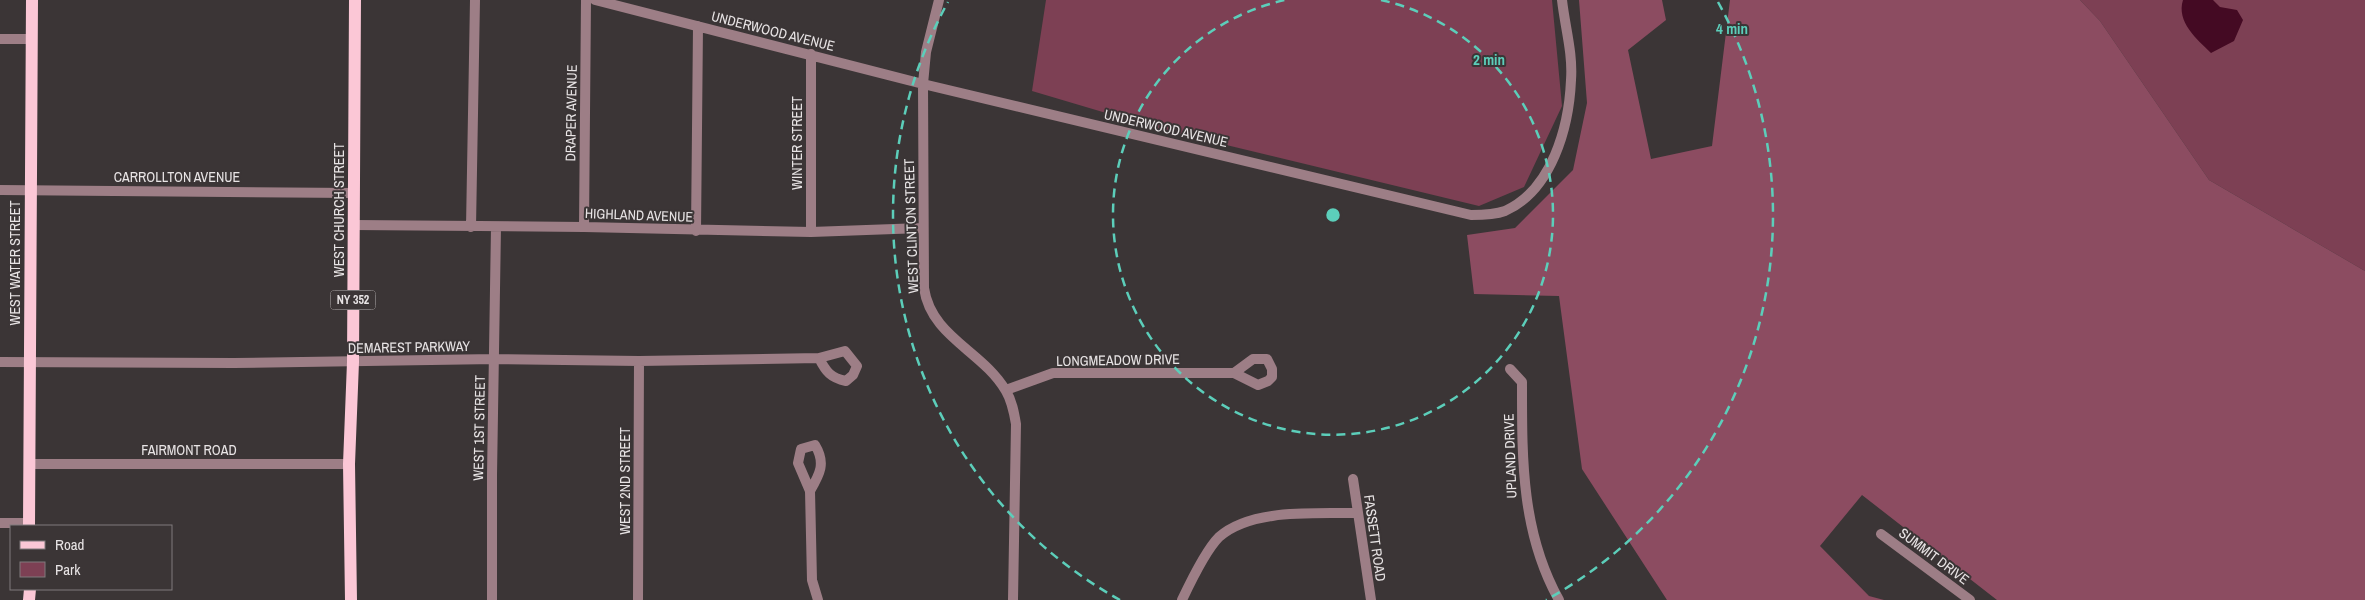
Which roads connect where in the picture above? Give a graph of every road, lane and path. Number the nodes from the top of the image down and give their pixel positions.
1 (32, 0) edge
2 (355, 0) edge
3 (476, 0) edge
4 (586, 0) edge
5 (595, 0) edge
6 (939, 0) edge
7 (1562, 0) edge
8 (698, 26) junction
9 (30, 39) junction
10 (0, 40) edge
11 (811, 54) junction
12 (923, 84) junction
13 (0, 190) edge
14 (31, 190) junction
15 (353, 192) junction
16 (354, 225) junction
17 (471, 227) junction
18 (496, 227) junction
19 (584, 227) junction
20 (922, 228) junction
21 (696, 231) junction
22 (811, 232) junction
23 (819, 358) dead end
24 (495, 359) junction
25 (639, 361) junction
26 (0, 362) edge
27 (30, 362) junction
28 (353, 362) junction
29 (1510, 369) dead end
30 (1234, 373) dead end
31 (1006, 390) junction
32 (30, 464) junction
33 (349, 464) junction
34 (1353, 479) dead end
35 (810, 491) dead end
36 (1357, 512) junction
37 (0, 523) edge
38 (29, 525) edge
39 (1881, 534) dead end
40 (351, 600) edge
41 (492, 600) edge
42 (638, 600) edge
43 (818, 600) edge
44 (1013, 600) edge
45 (1182, 600) edge
46 (1371, 600) edge
47 (1559, 600) edge
48 (1970, 600) edge

1 - 9 main road, WEST WATER STREET
2 - 15 main road, WEST CHURCH STREET / NY 352
3 - 17 street
4 - 19 street, DRAPER AVENUE
5 - 8 street, UNDERWOOD AVENUE
6 - 12 street, WEST CLINTON STREET
7 - 12 street, UNDERWOOD AVENUE
8 - 11 street, UNDERWOOD AVENUE
8 - 21 street
9 - 10 street
9 - 14 main road, WEST WATER STREET
11 - 12 street, UNDERWOOD AVENUE
11 - 22 street, WINTER STREET
12 - 20 street, WEST CLINTON STREET
13 - 14 street, CARROLLTON AVENUE
14 - 15 street, CARROLLTON AVENUE
14 - 27 main road, WEST WATER STREET
15 - 16 main road, WEST CHURCH STREET / NY 352
16 - 17 street, HIGHLAND AVENUE
16 - 28 main road, WEST CHURCH STREET / NY 352
17 - 18 street, HIGHLAND AVENUE
18 - 19 street, HIGHLAND AVENUE
18 - 24 street, WEST 1ST STREET
19 - 21 street, HIGHLAND AVENUE
20 - 22 street, HIGHLAND AVENUE
20 - 31 street, WEST CLINTON STREET
21 - 22 street, HIGHLAND AVENUE
23 - 25 street, DEMAREST PARKWAY
24 - 25 street, DEMAREST PARKWAY
24 - 28 street, DEMAREST PARKWAY
24 - 41 street, WEST 1ST STREET
25 - 42 street, WEST 2ND STREET
26 - 27 street, DEMAREST PARKWAY
27 - 28 street, DEMAREST PARKWAY
27 - 32 main road, WEST WATER STREET
28 - 33 main road, WEST CHURCH STREET / NY 352
29 - 47 street, UPLAND DRIVE
30 - 31 street, LONGMEADOW DRIVE
31 - 44 street, WEST CLINTON STREET
32 - 33 street, FAIRMONT ROAD
32 - 38 main road, WEST WATER STREET
33 - 40 main road, WEST CHURCH STREET / NY 352
34 - 36 street, FASSETT ROAD
35 - 43 street
36 - 45 street
36 - 46 street, FASSETT ROAD
37 - 38 street
39 - 48 street, SUMMIT DRIVE

